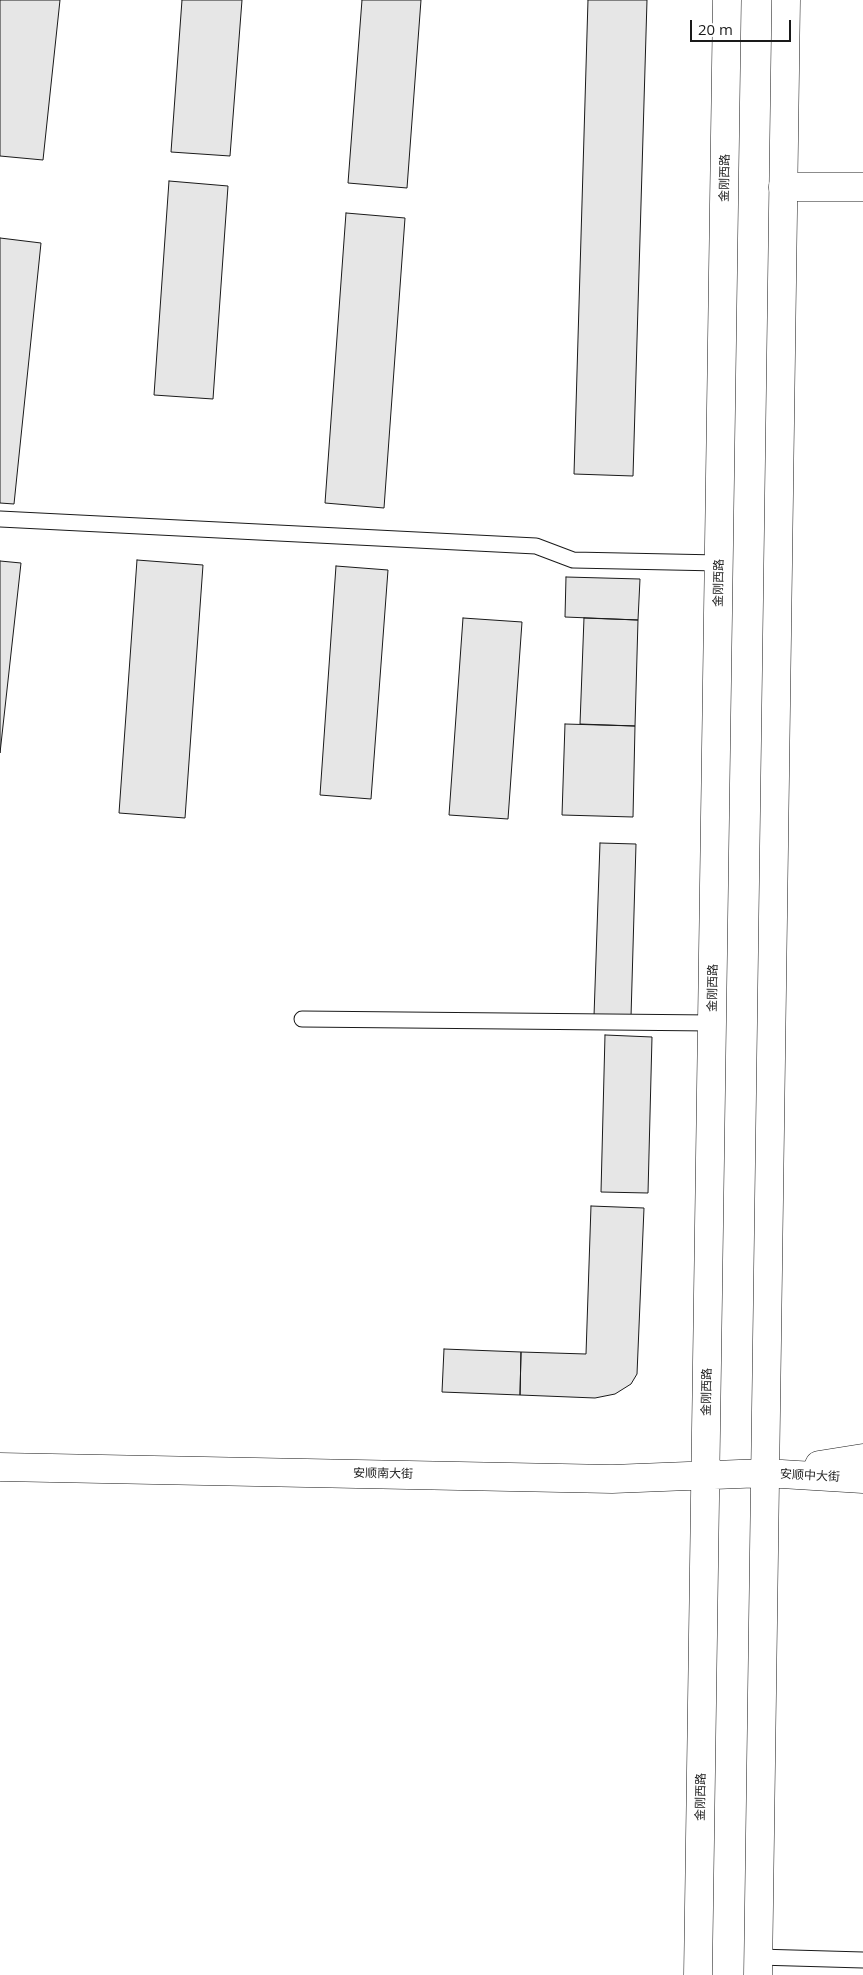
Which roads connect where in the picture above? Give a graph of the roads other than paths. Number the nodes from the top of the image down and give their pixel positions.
1 (727, 0) edge
2 (786, 0) edge
3 (783, 187) junction
4 (863, 187) edge
5 (0, 520) edge
6 (719, 563) junction
7 (302, 1019) dead end
8 (712, 1023) junction
9 (863, 1458) edge
10 (0, 1467) edge
11 (765, 1473) junction
12 (706, 1475) junction
13 (863, 1479) edge
14 (863, 1960) edge
15 (758, 1966) edge
16 (698, 1975) edge

1 - 6 street, 金刚西路
2 - 3 street
3 - 4 street
3 - 11 street
5 - 6 lane
6 - 8 street, 金刚西路
7 - 8 lane
8 - 12 street, 金刚西路
9 - 11 street, 安顺中大街
10 - 12 street, 安顺南大街
11 - 12 street, 安顺南大街
11 - 13 street, 安顺中大街
11 - 15 street
12 - 16 street, 金刚西路
14 - 15 lane

